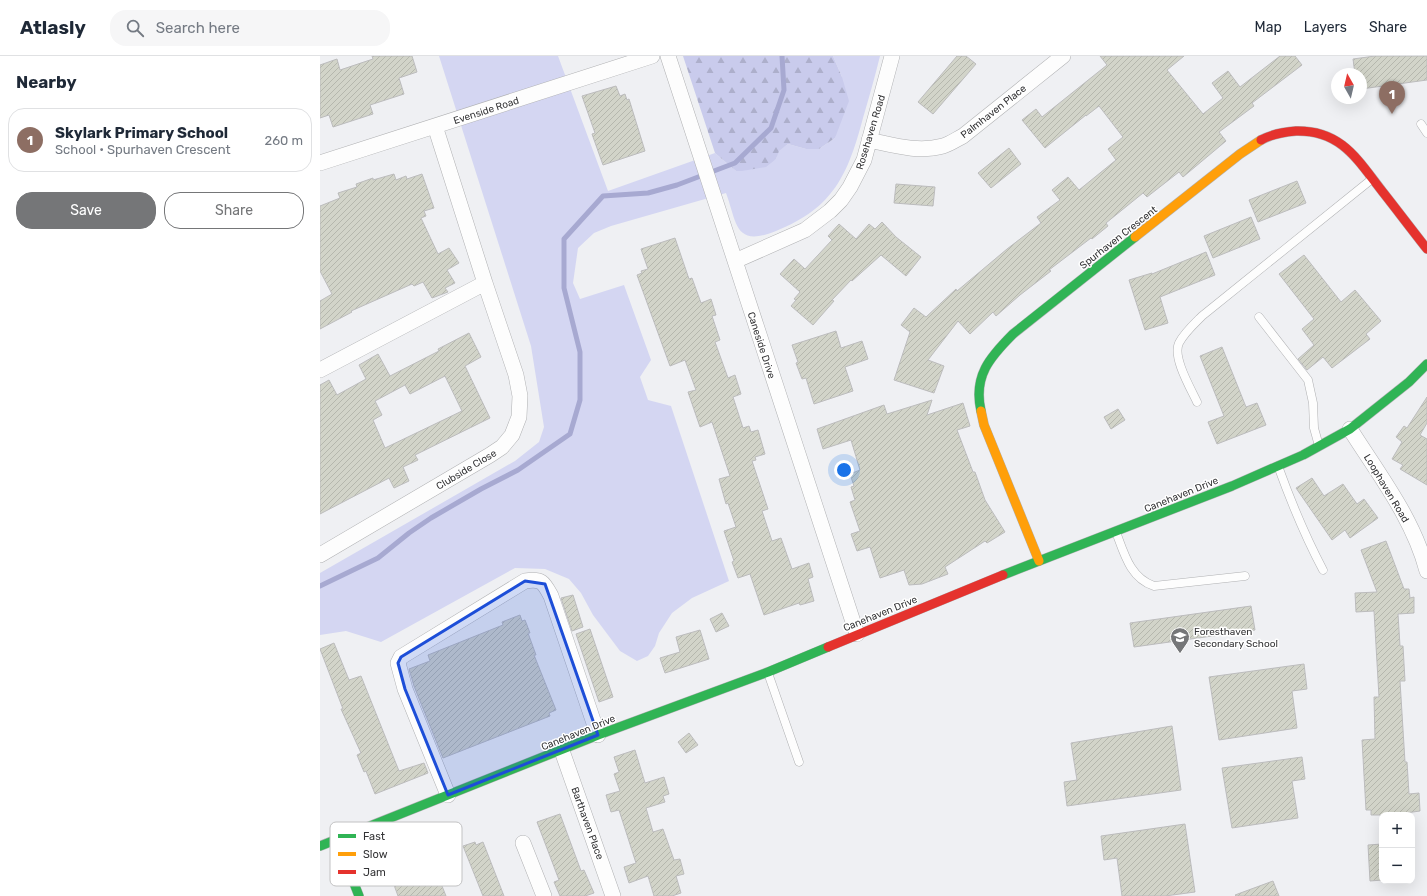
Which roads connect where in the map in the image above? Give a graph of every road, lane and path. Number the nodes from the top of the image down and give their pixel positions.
1 (652, 56) edge
2 (668, 56) edge
3 (892, 56) edge
4 (1063, 56) edge
5 (1421, 124) dead end
6 (435, 126) junction
7 (1427, 133) edge
8 (869, 140) junction
9 (320, 163) edge
10 (1372, 178) junction
11 (1427, 249) edge
12 (735, 261) junction
13 (485, 283) junction
14 (1260, 317) dead end
15 (1427, 364) edge
16 (320, 370) edge
17 (1197, 402) dead end
18 (1350, 429) junction
19 (1319, 447) junction
20 (1278, 466) junction
21 (1116, 532) junction
22 (320, 555) edge
23 (1039, 561) junction
24 (1323, 570) dead end
25 (1427, 571) edge
26 (1245, 576) dead end
27 (857, 634) junction
28 (768, 672) junction
29 (598, 735) junction
30 (562, 751) junction
31 (799, 762) dead end
32 (448, 796) junction
33 (382, 822) edge
34 (330, 842) edge
35 (523, 843) dead end
36 (320, 846) edge
37 (355, 886) edge
38 (359, 896) edge
39 (544, 896) edge
40 (614, 896) edge

1 - 6 street, Evenside Road
2 - 12 street, Caneside Drive
3 - 8 street, Rosehaven Road
4 - 8 street, Palmhaven Place
5 - 7 lane
6 - 9 street, Evenside Road
6 - 13 street, Clubside Close
8 - 12 street, Rosehaven Road
10 - 11 street, Spurhaven Crescent
10 - 17 lane
10 - 23 street, Spurhaven Crescent
12 - 27 street, Caneside Drive
13 - 16 street
13 - 22 street, Clubside Close
14 - 19 lane
15 - 18 street, Canehaven Drive
18 - 19 street, Canehaven Drive
18 - 25 street, Loophaven Road
19 - 20 street, Canehaven Drive
20 - 21 street, Canehaven Drive
20 - 24 lane
21 - 23 street, Canehaven Drive
21 - 26 lane
23 - 27 street, Canehaven Drive
27 - 28 street, Canehaven Drive
28 - 29 street, Canehaven Drive
28 - 31 lane
29 - 30 street, Canehaven Drive
29 - 32 street
30 - 32 street, Canehaven Drive
30 - 40 street, Barthaven Place
32 - 33 street, Canehaven Drive
34 - 36 street, Canehaven Drive
35 - 39 street
37 - 38 street

